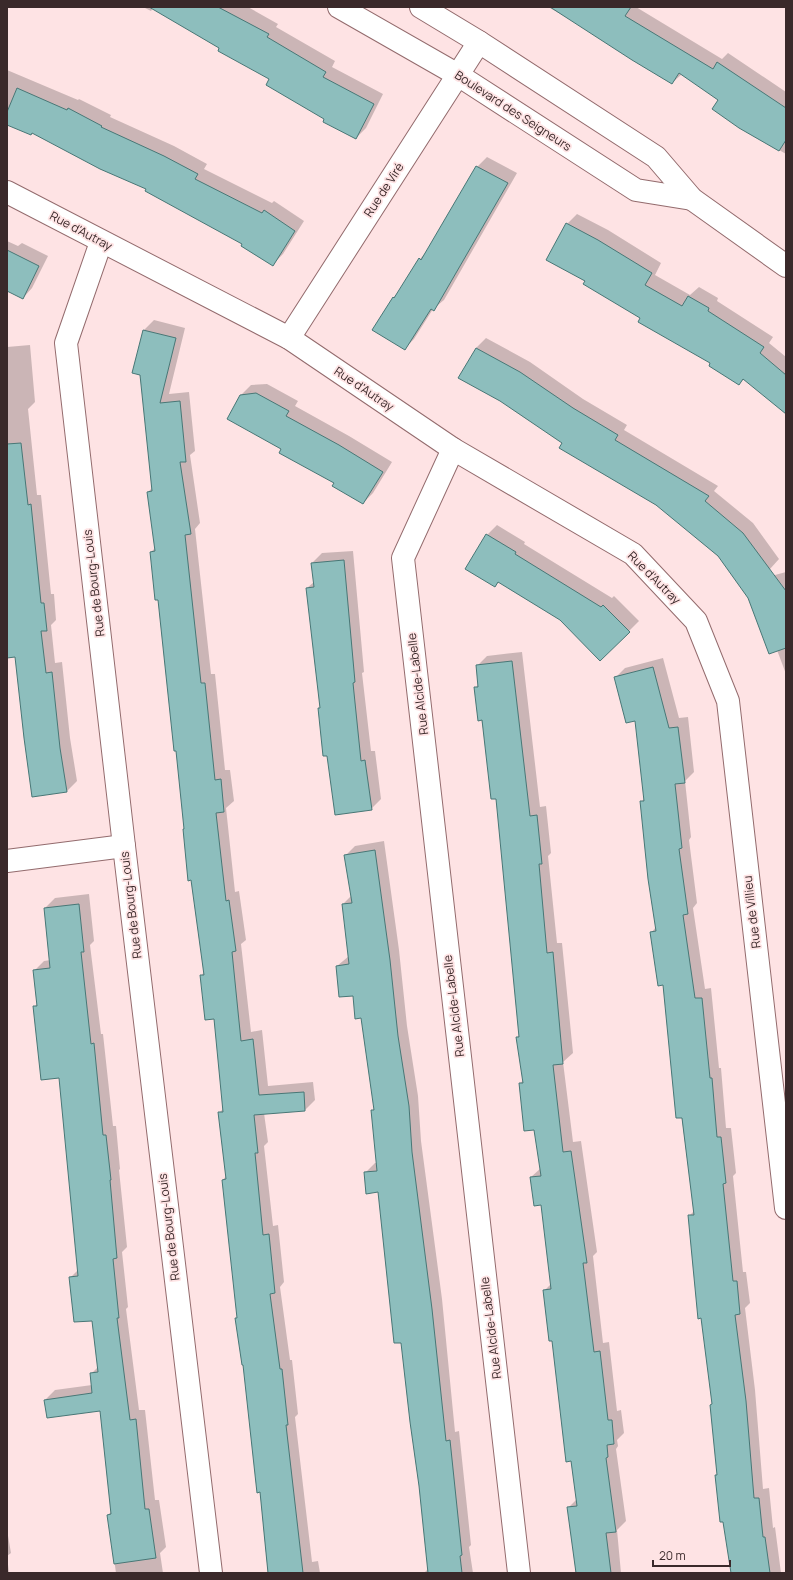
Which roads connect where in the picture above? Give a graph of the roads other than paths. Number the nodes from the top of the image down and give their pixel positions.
1 (339, 7) edge
2 (421, 7) edge
3 (479, 42) junction
4 (458, 75) junction
5 (7, 192) edge
6 (692, 199) junction
7 (101, 242) junction
8 (786, 266) edge
9 (289, 338) junction
10 (453, 449) junction
11 (696, 621) joint
12 (124, 846) junction
13 (7, 860) edge
14 (786, 1208) edge
15 (211, 1573) edge
16 (519, 1573) edge

1 - 4 street, Boulevard des Seigneurs
2 - 3 street, Boulevard des Seigneurs
3 - 4 street, Rue de Viré
3 - 6 street, Boulevard des Seigneurs
4 - 6 street, Boulevard des Seigneurs
4 - 9 street, Rue de Viré
5 - 7 street, Rue d'Autray
6 - 8 street, Boulevard des Seigneurs
7 - 9 street, Rue d'Autray
7 - 12 street, Rue de Bourg-Louis
9 - 10 street, Rue d'Autray
10 - 11 street, Rue d'Autray
10 - 16 street, Rue Alcide-Labelle
11 - 14 street, Rue de Villieu
12 - 13 street
12 - 15 street, Rue de Bourg-Louis

